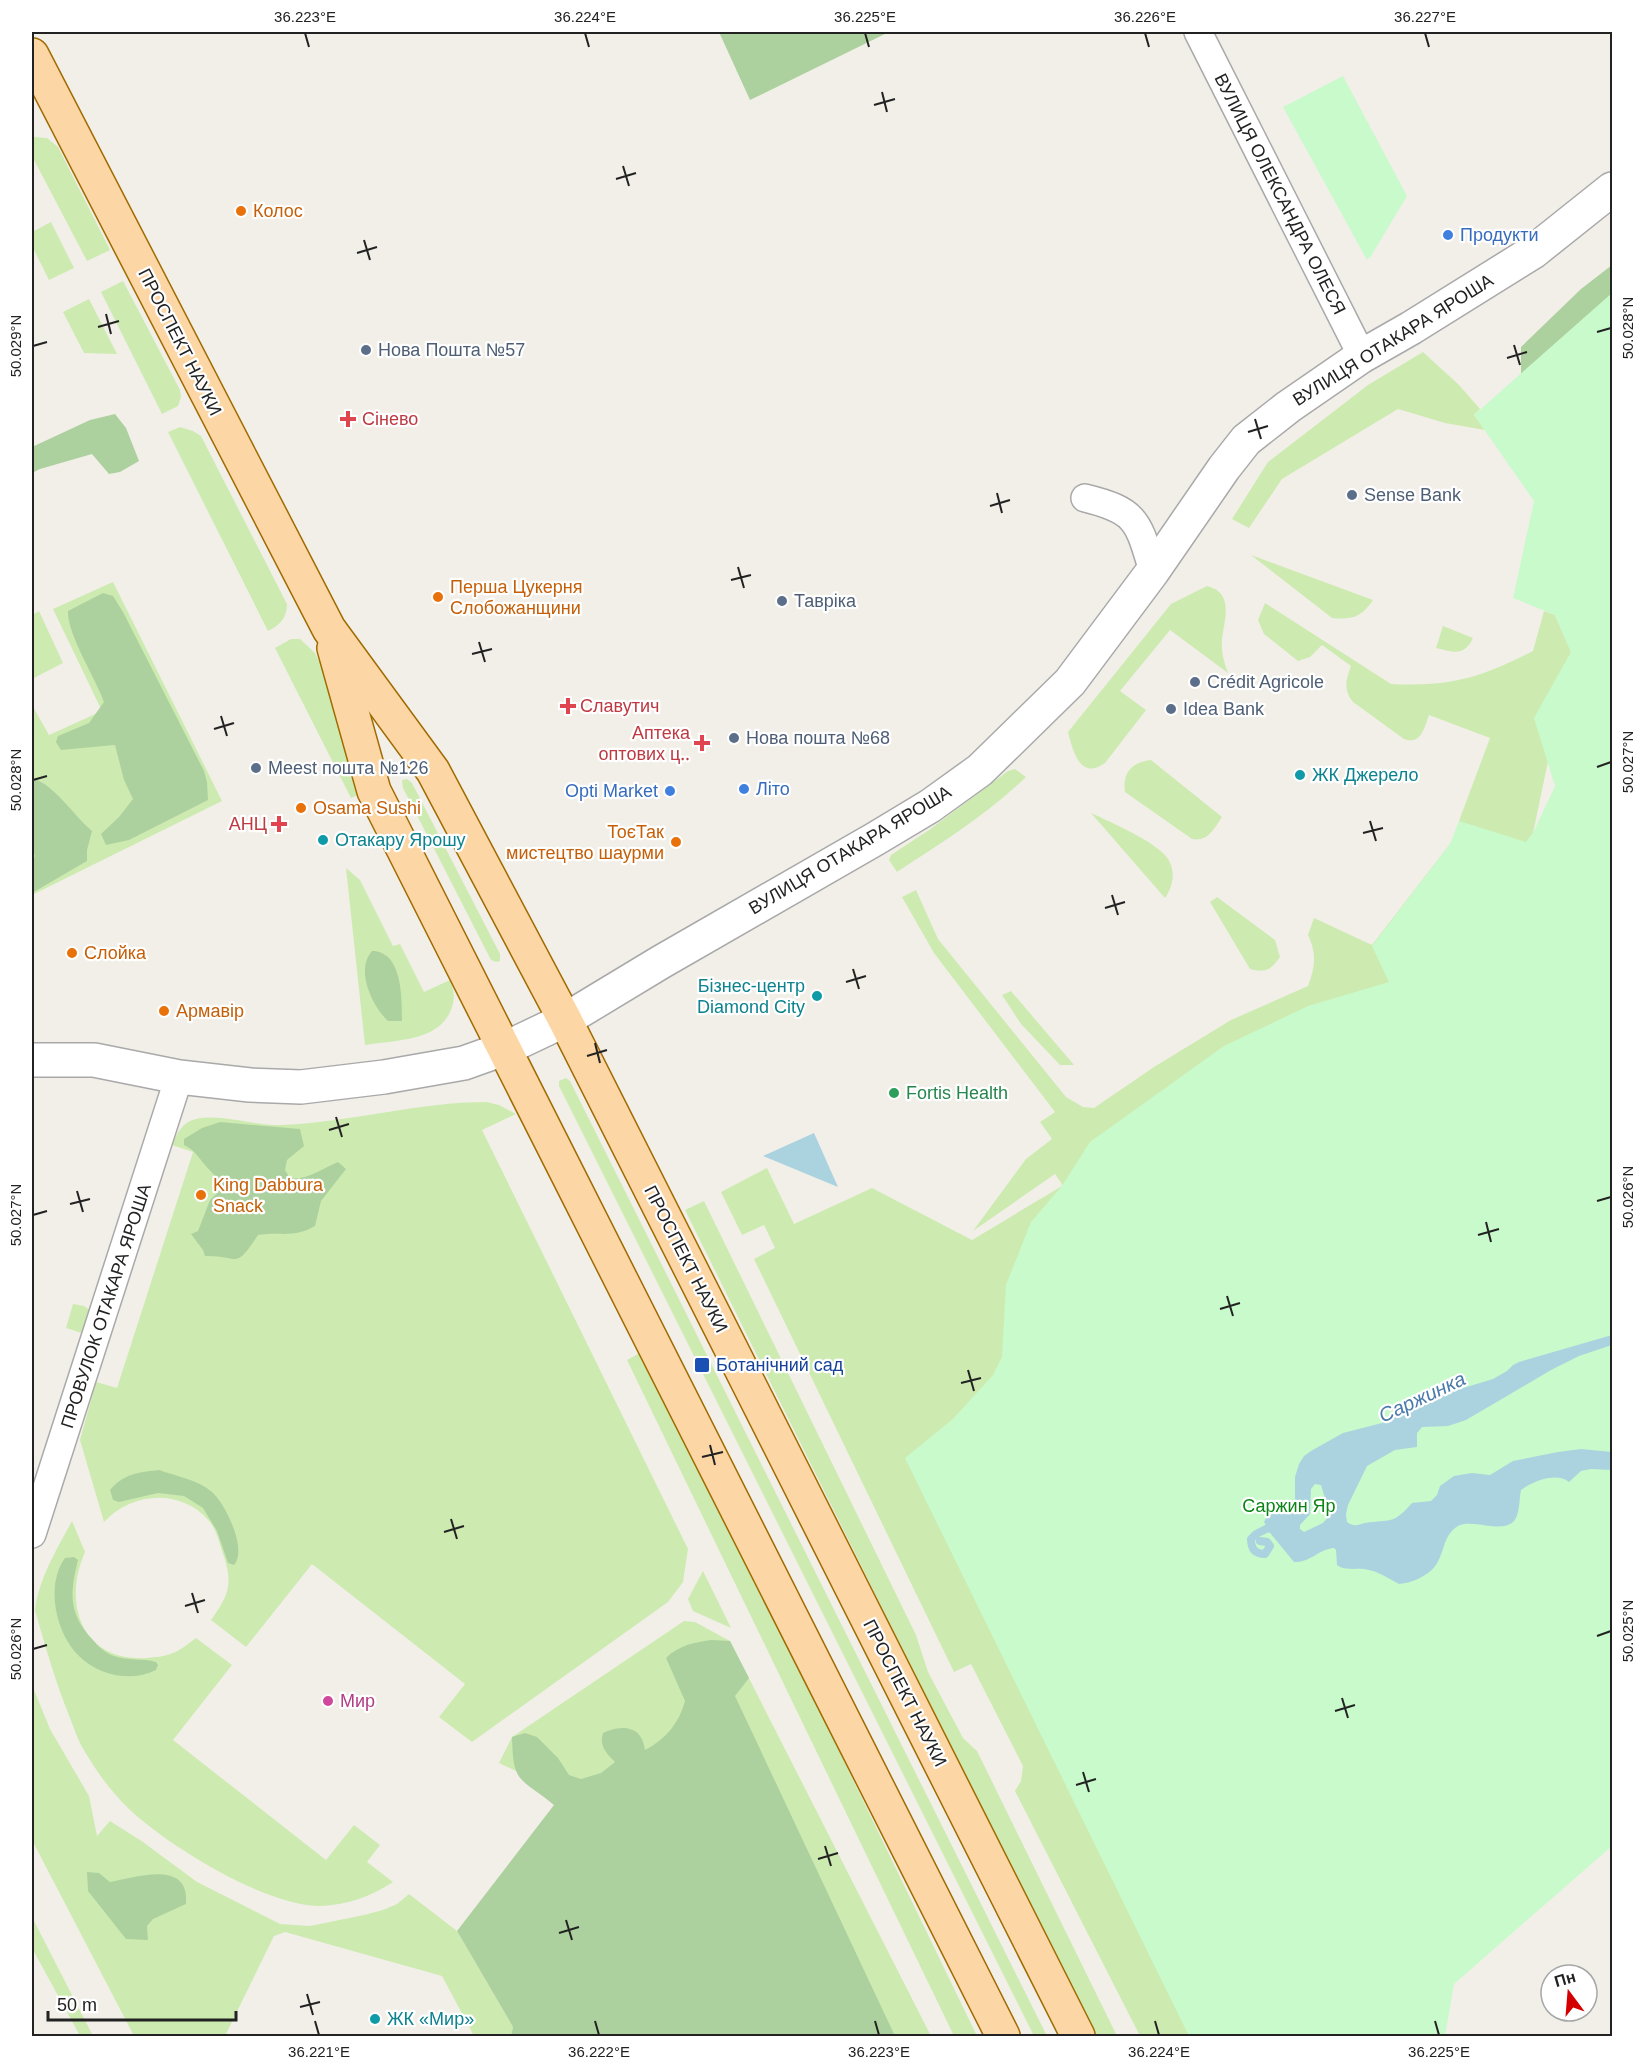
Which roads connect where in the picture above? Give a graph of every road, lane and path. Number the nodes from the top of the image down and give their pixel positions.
1 (1198, 32) edge
2 (32, 55) edge
3 (1612, 189) edge
4 (1362, 356) junction
5 (1085, 498) dead end
6 (1153, 571) junction
7 (329, 629) junction
8 (565, 1020) junction
9 (506, 1048) junction
10 (32, 1060) edge
11 (179, 1077) junction
12 (32, 1534) edge
13 (1004, 2037) edge
14 (1078, 2037) edge

1 - 4 street, ВУЛИЦЯ ОЛЕКСАНДРА ОЛЕСЯ
2 - 7 main road, ПРОСПЕКТ НАУКИ
3 - 4 street, ВУЛИЦЯ ОТАКАРА ЯРОША
4 - 6 street, ВУЛИЦЯ ОТАКАРА ЯРОША
5 - 6 street
6 - 8 street, ВУЛИЦЯ ОТАКАРА ЯРОША
7 - 8 main road, ПРОСПЕКТ НАУКИ
7 - 9 main road, ПРОСПЕКТ НАУКИ
8 - 9 street, ВУЛИЦЯ ОТАКАРА ЯРОША
8 - 14 main road, ПРОСПЕКТ НАУКИ
9 - 11 street, ВУЛИЦЯ ОТАКАРА ЯРОША
9 - 13 main road, ПРОСПЕКТ НАУКИ
10 - 11 street, ВУЛИЦЯ ОТАКАРА ЯРОША
11 - 12 street, ПРОВУЛОК ОТАКАРА ЯРОША

